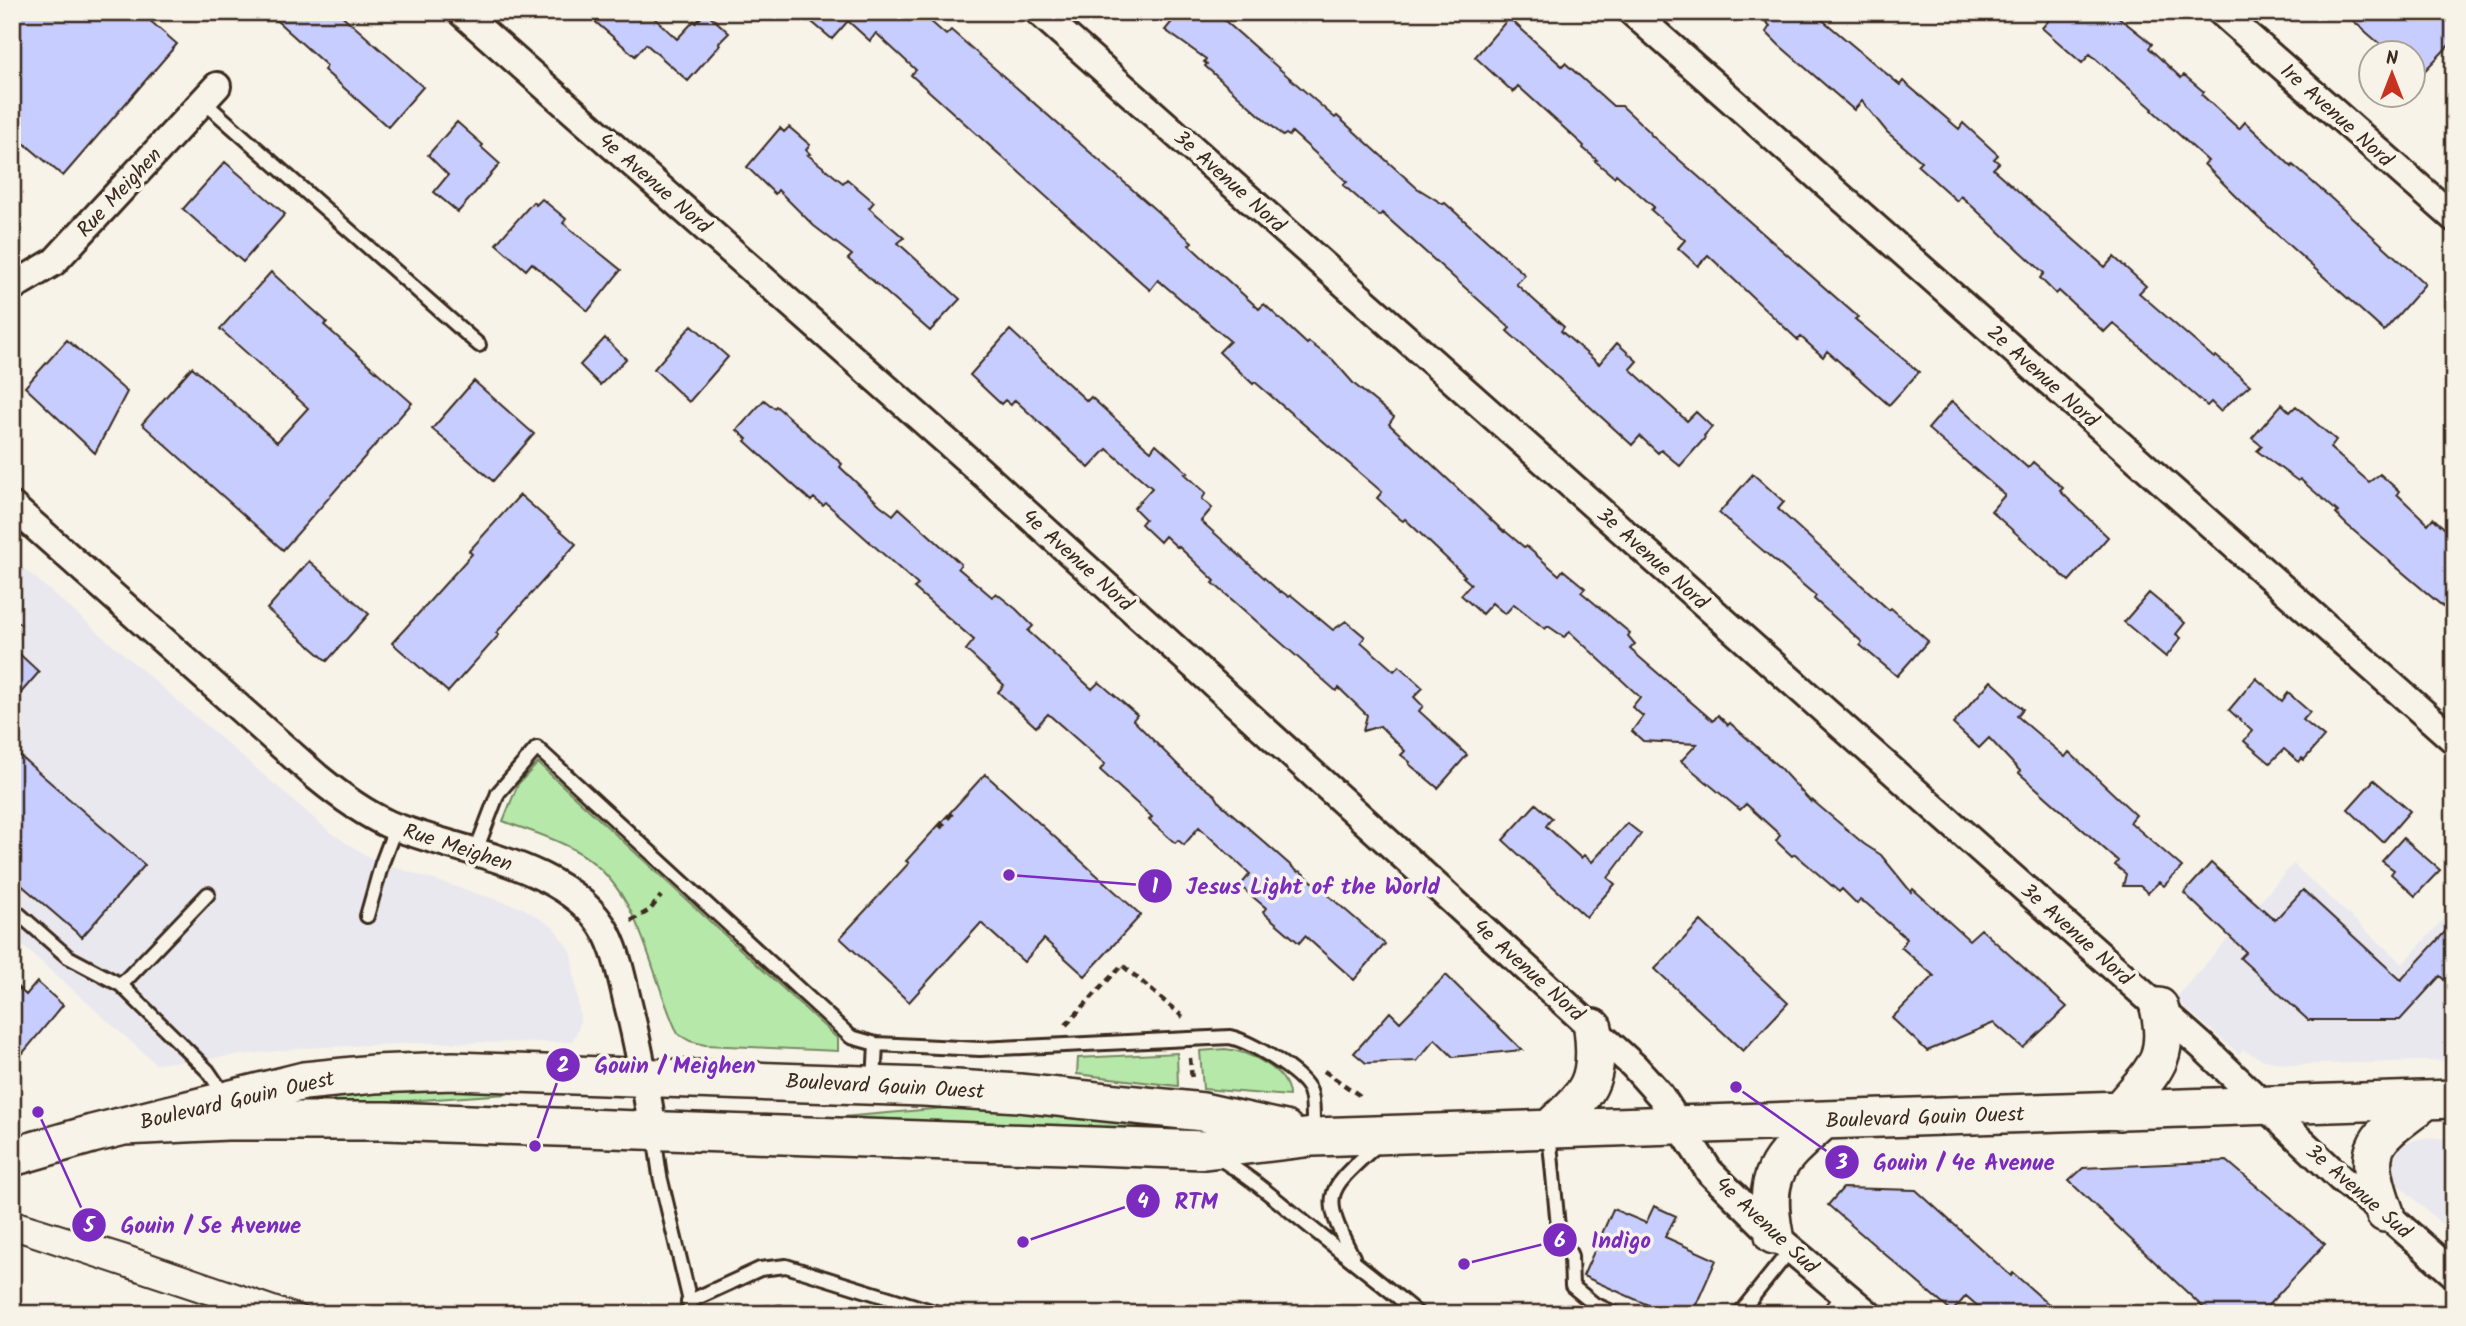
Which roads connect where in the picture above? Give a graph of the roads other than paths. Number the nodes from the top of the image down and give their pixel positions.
1 (461, 12) edge
2 (1039, 12) edge
3 (1632, 12) edge
4 (2221, 12) edge
5 (210, 94) joint
6 (2454, 218) edge
7 (12, 287) edge
8 (479, 345) dead end
9 (12, 506) edge
10 (2454, 740) edge
11 (396, 826) junction
12 (475, 853) junction
13 (208, 894) dead end
14 (12, 908) edge
15 (367, 916) dead end
16 (121, 985) junction
17 (2158, 1007) junction
18 (1593, 1028) junction
19 (876, 1044) junction
20 (644, 1077) junction
21 (873, 1085) junction
22 (227, 1100) junction
23 (2441, 1100) edge
24 (2266, 1106) junction
25 (2119, 1111) junction
26 (1824, 1120) junction
27 (1678, 1125) junction
28 (124, 1126) junction
29 (653, 1130) junction
30 (1548, 1130) junction
31 (1313, 1136) junction
32 (1388, 1136) junction
33 (1205, 1150) junction
34 (12, 1157) edge
35 (2385, 1213) junction
36 (1783, 1242) junction
37 (1355, 1260) junction
38 (2454, 1274) edge
39 (1836, 1304) edge
40 (691, 1308) edge
41 (941, 1314) edge
42 (1418, 1314) edge
43 (1616, 1314) edge
44 (1739, 1314) edge
45 (1868, 1314) edge

1 - 18 street, 4e Avenue Nord
2 - 17 street, 3e Avenue Nord
3 - 10 street, 2e Avenue Nord
4 - 6 street, 1re Avenue Nord
5 - 7 street, Rue Meighen
5 - 8 lane
9 - 11 street, Rue Meighen
11 - 12 street, Rue Meighen
11 - 15 lane
12 - 19 lane
12 - 20 street, Rue Meighen
13 - 16 lane
14 - 16 lane
16 - 22 lane
17 - 24 street, 3e Avenue Nord
17 - 25 main road
18 - 27 street, 4e Avenue Nord
18 - 30 main road
19 - 21 lane
19 - 31 lane
20 - 21 main road, Boulevard Gouin Ouest
20 - 22 main road, Boulevard Gouin Ouest
20 - 29 street, Rue Meighen
21 - 31 main road, Boulevard Gouin Ouest
22 - 28 main road, Boulevard Gouin Ouest
23 - 24 main road, Boulevard Gouin Ouest
23 - 35 main road
24 - 25 main road, Boulevard Gouin Ouest
24 - 35 street, 3e Avenue Sud
25 - 26 main road, Boulevard Gouin Ouest
26 - 27 main road, Boulevard Gouin Ouest
26 - 36 main road
27 - 30 main road, Boulevard Gouin Ouest
27 - 36 street, 4e Avenue Sud
28 - 29 main road, Boulevard Gouin Ouest
28 - 34 main road, Boulevard Gouin Ouest
29 - 33 main road, Boulevard Gouin Ouest
29 - 40 lane, Rue Meighen
30 - 32 main road, Boulevard Gouin Ouest
30 - 43 lane
31 - 32 main road, Boulevard Gouin Ouest
31 - 33 main road, Boulevard Gouin Ouest
32 - 37 lane
33 - 37 lane
35 - 38 street, 3e Avenue Sud
36 - 39 street, 4e Avenue Sud
36 - 44 lane
37 - 42 lane
39 - 45 street, 4e Avenue Sud
40 - 41 lane

